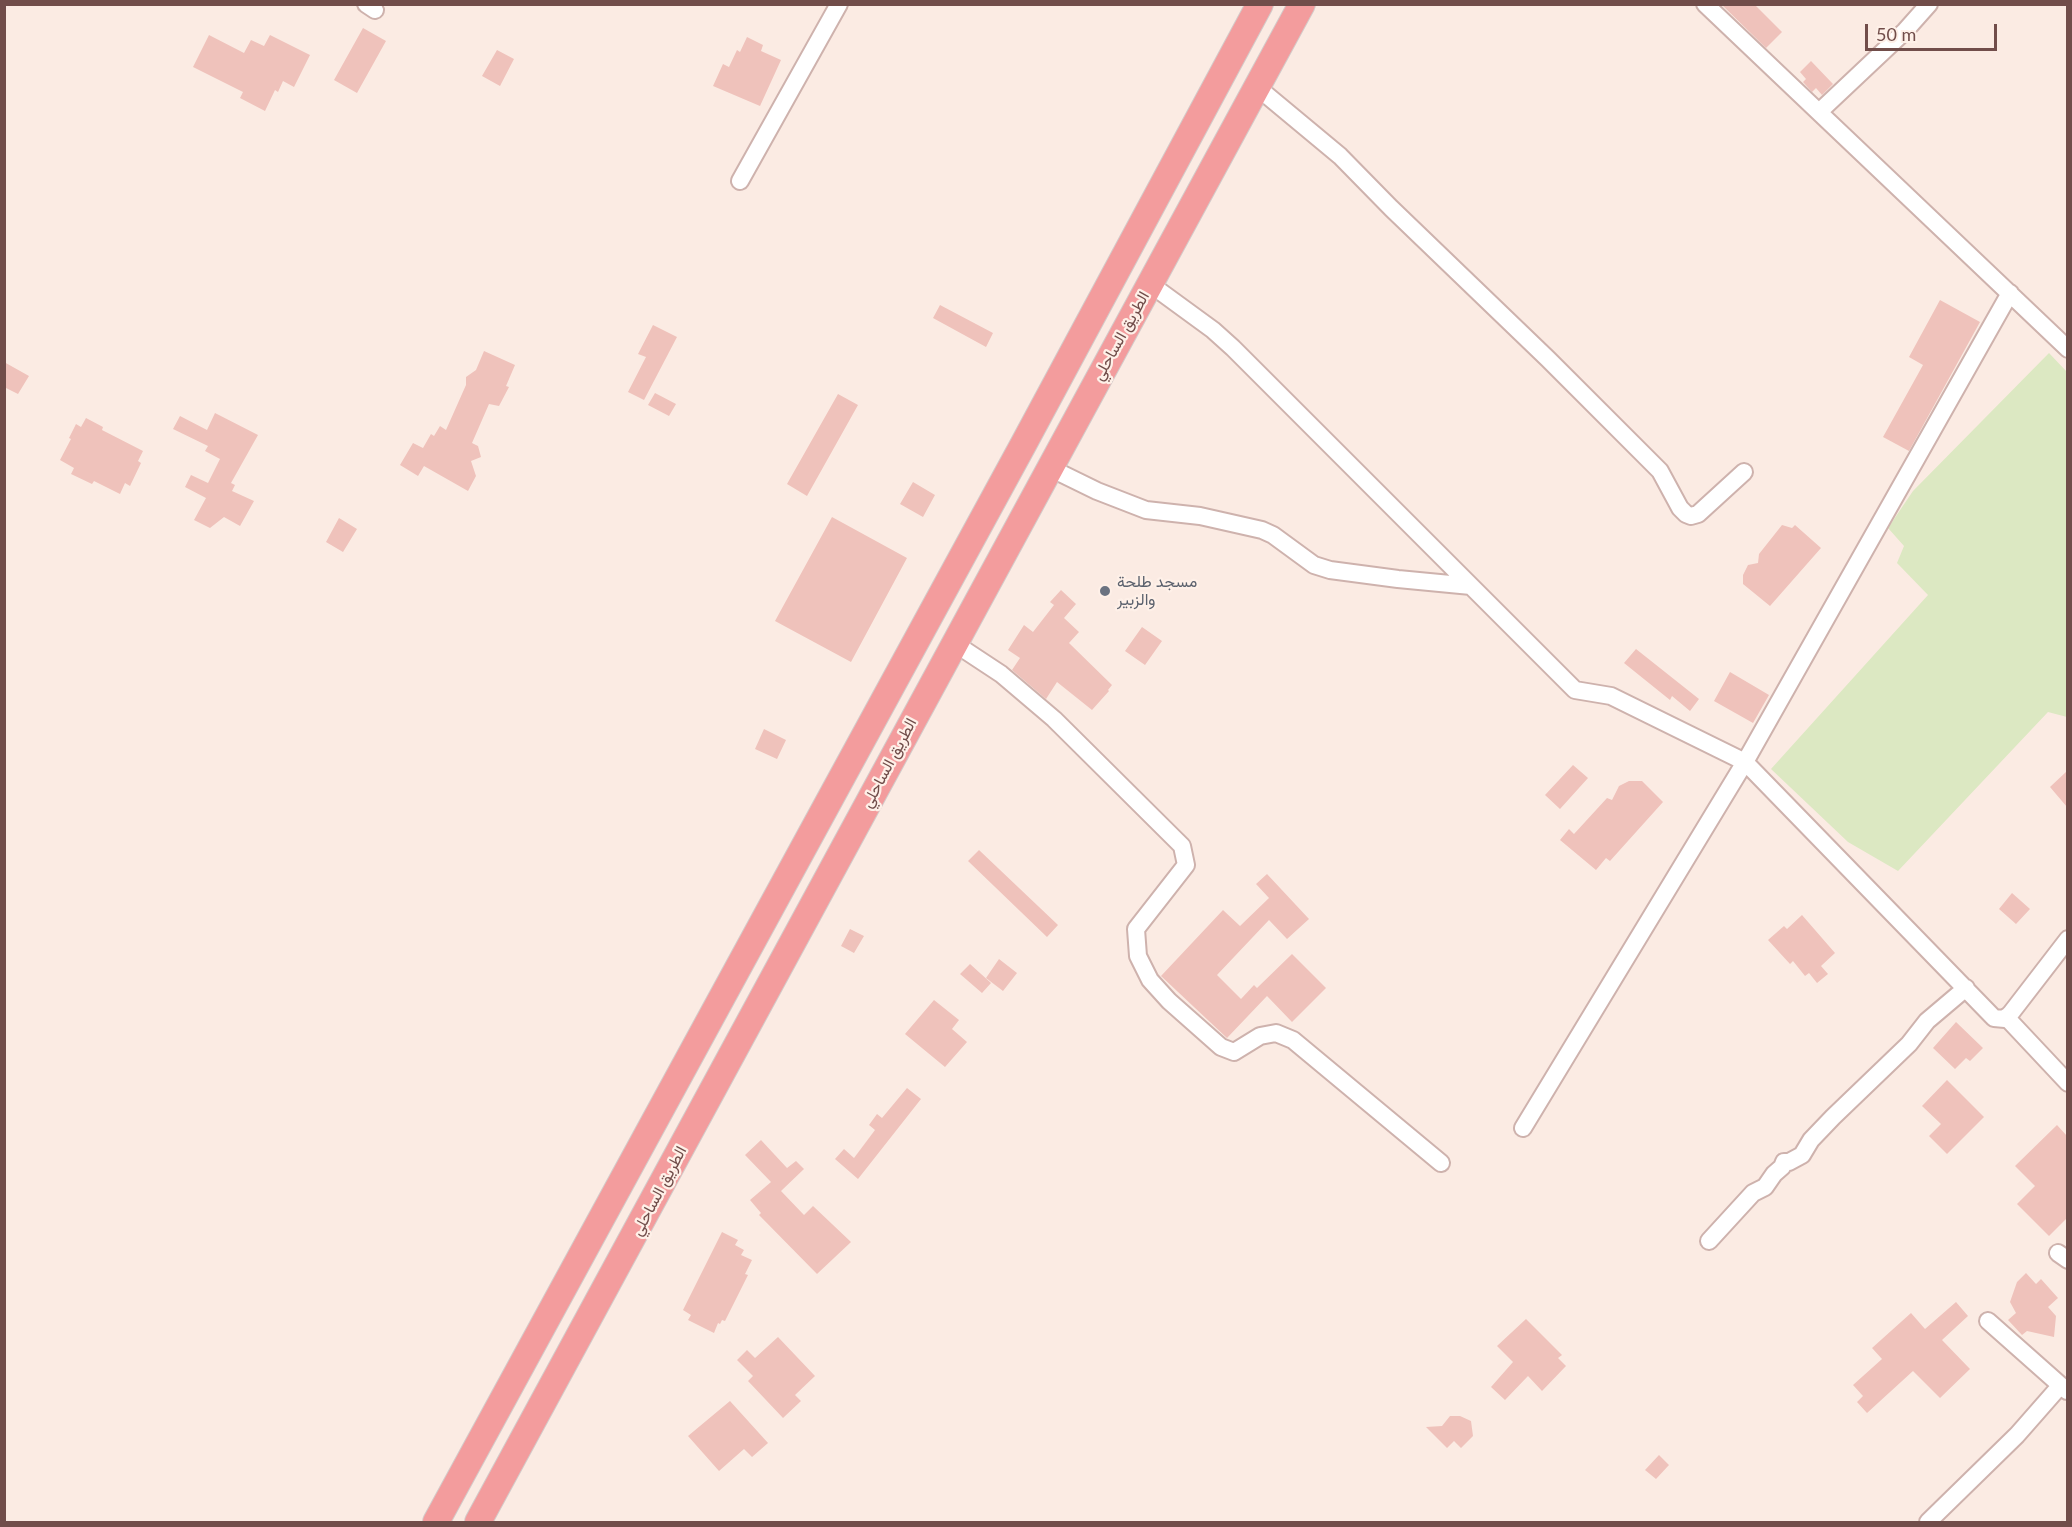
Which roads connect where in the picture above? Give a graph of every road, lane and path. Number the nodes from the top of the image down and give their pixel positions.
1 (839, 4) edge
2 (1260, 4) edge
3 (1302, 4) edge
4 (1705, 4) edge
5 (1929, 4) edge
6 (1257, 87) junction
7 (1819, 112) junction
8 (740, 181) dead end
9 (1150, 284) junction
10 (2010, 293) junction
11 (2067, 349) edge
12 (1050, 468) junction
13 (1744, 472) dead end
14 (1472, 586) junction
15 (954, 643) junction
16 (1745, 762) junction
17 (2067, 939) edge
18 (1966, 988) junction
19 (2006, 1017) junction
20 (2067, 1083) edge
21 (1523, 1128) dead end
22 (1441, 1163) dead end
23 (1709, 1241) dead end
24 (1989, 1321) dead end
25 (2064, 1389) edge
26 (436, 1522) edge
27 (478, 1522) edge
28 (1928, 1522) edge

1 - 8 street
2 - 26 highway, الطريق الساحلي
3 - 6 highway, الطريق الساحلي
4 - 7 street
5 - 7 street
6 - 9 highway, الطريق الساحلي
6 - 13 street
7 - 10 street
9 - 12 highway, الطريق الساحلي
9 - 14 street
10 - 11 street
10 - 16 street
12 - 14 street
12 - 15 highway, الطريق الساحلي
14 - 16 street
15 - 22 street
15 - 27 highway, الطريق الساحلي
16 - 18 street
16 - 21 street
17 - 19 street
18 - 19 street
18 - 23 street
19 - 20 street
24 - 25 street
25 - 28 street

